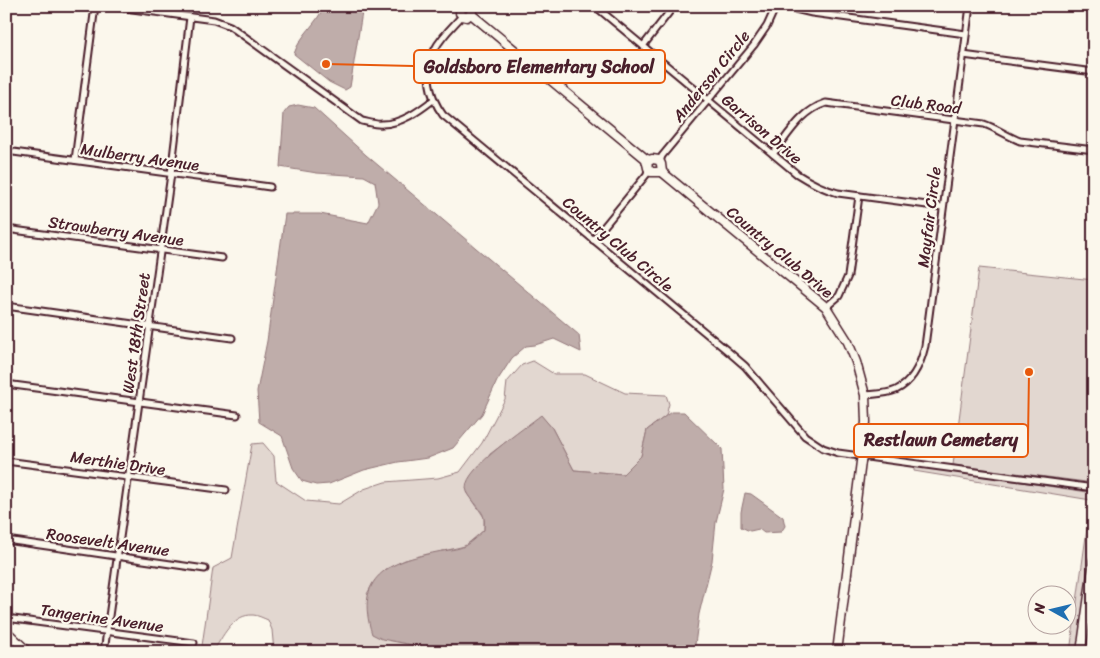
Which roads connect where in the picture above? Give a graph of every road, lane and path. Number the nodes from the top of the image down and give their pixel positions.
1 (94, 6) edge
2 (110, 6) edge
3 (461, 6) edge
4 (595, 6) edge
5 (674, 6) edge
6 (776, 6) edge
7 (782, 6) edge
8 (970, 6) edge
9 (471, 10) edge
10 (462, 16) junction
11 (190, 17) junction
12 (966, 34) junction
13 (643, 46) junction
14 (963, 55) junction
15 (1094, 72) edge
16 (433, 100) junction
17 (708, 100) junction
18 (954, 120) junction
19 (1094, 150) edge
20 (6, 151) edge
21 (773, 154) junction
22 (75, 160) junction
23 (654, 166) junction
24 (171, 174) junction
25 (270, 187) dead end
26 (859, 196) junction
27 (942, 207) junction
28 (6, 229) edge
29 (593, 240) junction
30 (160, 249) junction
31 (222, 258) dead end
32 (6, 306) edge
33 (826, 307) junction
34 (149, 326) junction
35 (232, 338) dead end
36 (6, 384) edge
37 (865, 395) junction
38 (138, 402) junction
39 (237, 415) dead end
40 (863, 456) junction
41 (6, 461) edge
42 (128, 477) junction
43 (1094, 488) edge
44 (226, 490) dead end
45 (6, 540) edge
46 (117, 555) junction
47 (1094, 560) edge
48 (205, 569) dead end
49 (6, 618) edge
50 (6, 631) edge
51 (107, 632) junction
52 (194, 643) dead end
53 (28, 652) edge
54 (104, 652) edge
55 (837, 652) edge
56 (1081, 652) edge

1 - 22 street
2 - 11 street
3 - 10 street
4 - 13 street, Garrison Drive
5 - 13 street
6 - 17 street, Anderson Circle
7 - 12 street
8 - 12 street, Mayfair Circle
9 - 10 street
9 - 23 street, Country Club Drive
10 - 16 street, Country Club Circle
11 - 16 street
11 - 24 street, West 18th Street
12 - 14 street, Mayfair Circle
13 - 17 street, Garrison Drive
14 - 15 street
14 - 18 street, Mayfair Circle
16 - 29 street, Country Club Circle
17 - 21 street, Garrison Drive
17 - 23 street, Anderson Circle
18 - 19 street, Club Road
18 - 21 street, Club Road
18 - 27 street, Mayfair Circle
20 - 22 street, Mulberry Avenue
21 - 26 street, Garrison Drive
22 - 24 street, Mulberry Avenue
23 - 29 street, Anderson Circle
23 - 33 street, Country Club Drive
24 - 25 street, Mulberry Avenue
24 - 30 street, West 18th Street
26 - 27 street, Garrison Drive
26 - 33 street
27 - 37 street, Mayfair Circle
28 - 30 street, Strawberry Avenue
29 - 40 street, Country Club Circle
30 - 31 street, Strawberry Avenue
30 - 34 street, West 18th Street
32 - 34 street
33 - 37 street, Country Club Drive
34 - 35 street
34 - 38 street, West 18th Street
36 - 38 street
37 - 40 street, Country Club Drive
38 - 39 street
38 - 42 street, West 18th Street
40 - 43 street, Country Club Circle
40 - 55 street, Country Club Drive
41 - 42 street, Merthie Drive
42 - 44 street, Merthie Drive
42 - 46 street, West 18th Street
45 - 46 street, Roosevelt Avenue
46 - 48 street, Roosevelt Avenue
46 - 51 street, West 18th Street
47 - 56 street
49 - 51 street, Tangerine Avenue
50 - 53 street
51 - 52 street, Tangerine Avenue
51 - 54 street, West 18th Street

